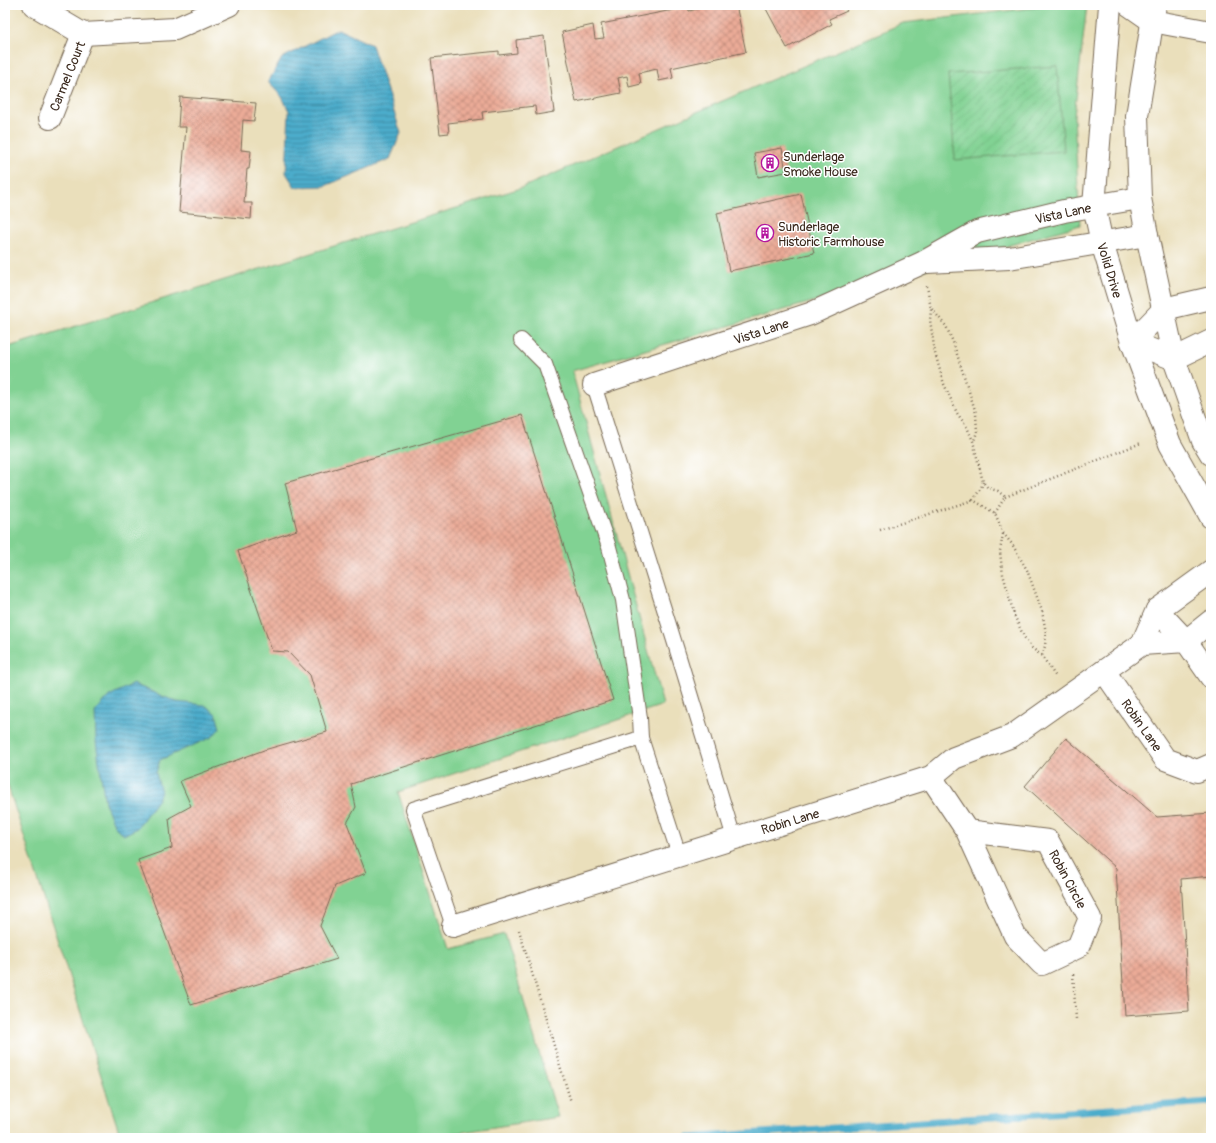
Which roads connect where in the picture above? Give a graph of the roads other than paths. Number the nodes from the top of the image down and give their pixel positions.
1 (34, 5) edge
2 (229, 5) edge
3 (1110, 5) edge
4 (1128, 5) edge
5 (1153, 13) edge
6 (1211, 32) edge
7 (83, 34) junction
8 (50, 118) dead end
9 (1140, 198) junction
10 (1094, 206) junction
11 (1147, 235) junction
12 (1102, 243) junction
13 (922, 262) junction
14 (1211, 298) edge
15 (1164, 309) junction
16 (521, 340) dead end
17 (1211, 341) edge
18 (1132, 342) junction
19 (1174, 359) junction
20 (594, 385) joint
21 (1211, 454) edge
22 (1211, 517) edge
23 (1211, 571) edge
24 (1157, 610) junction
25 (1211, 621) edge
26 (1186, 641) junction
27 (1142, 644) junction
28 (1104, 671) junction
29 (1211, 677) edge
30 (641, 738) junction
31 (1211, 765) edge
32 (931, 777) junction
33 (967, 831) junction
34 (734, 838) junction
35 (679, 855) junction
36 (453, 926) joint

1 - 7 street
2 - 7 street
3 - 10 street, Volid Drive
4 - 5 street
5 - 6 street
5 - 9 street
7 - 8 street, Carmel Court
9 - 10 street, Vista Lane
9 - 11 street
10 - 12 street, Volid Drive
10 - 13 street, Vista Lane
11 - 12 street, Vista Lane
11 - 15 street
12 - 13 street, Vista Lane
12 - 18 street, Volid Drive
13 - 20 street, Vista Lane
14 - 15 street
15 - 18 street
15 - 19 street
16 - 30 lane
17 - 19 street
18 - 19 street
18 - 22 street, Volid Drive
19 - 21 street
20 - 34 lane
23 - 24 street
24 - 26 street
24 - 27 street
25 - 26 street
26 - 27 street
26 - 29 street
27 - 28 street, Robin Lane
28 - 31 street, Robin Lane
28 - 32 street, Robin Lane
30 - 35 lane
30 - 36 lane
32 - 33 street, Robin Circle
32 - 34 street, Robin Lane
33 - 33 street, Robin Circle
34 - 35 street, Robin Lane
35 - 36 street, Robin Lane

